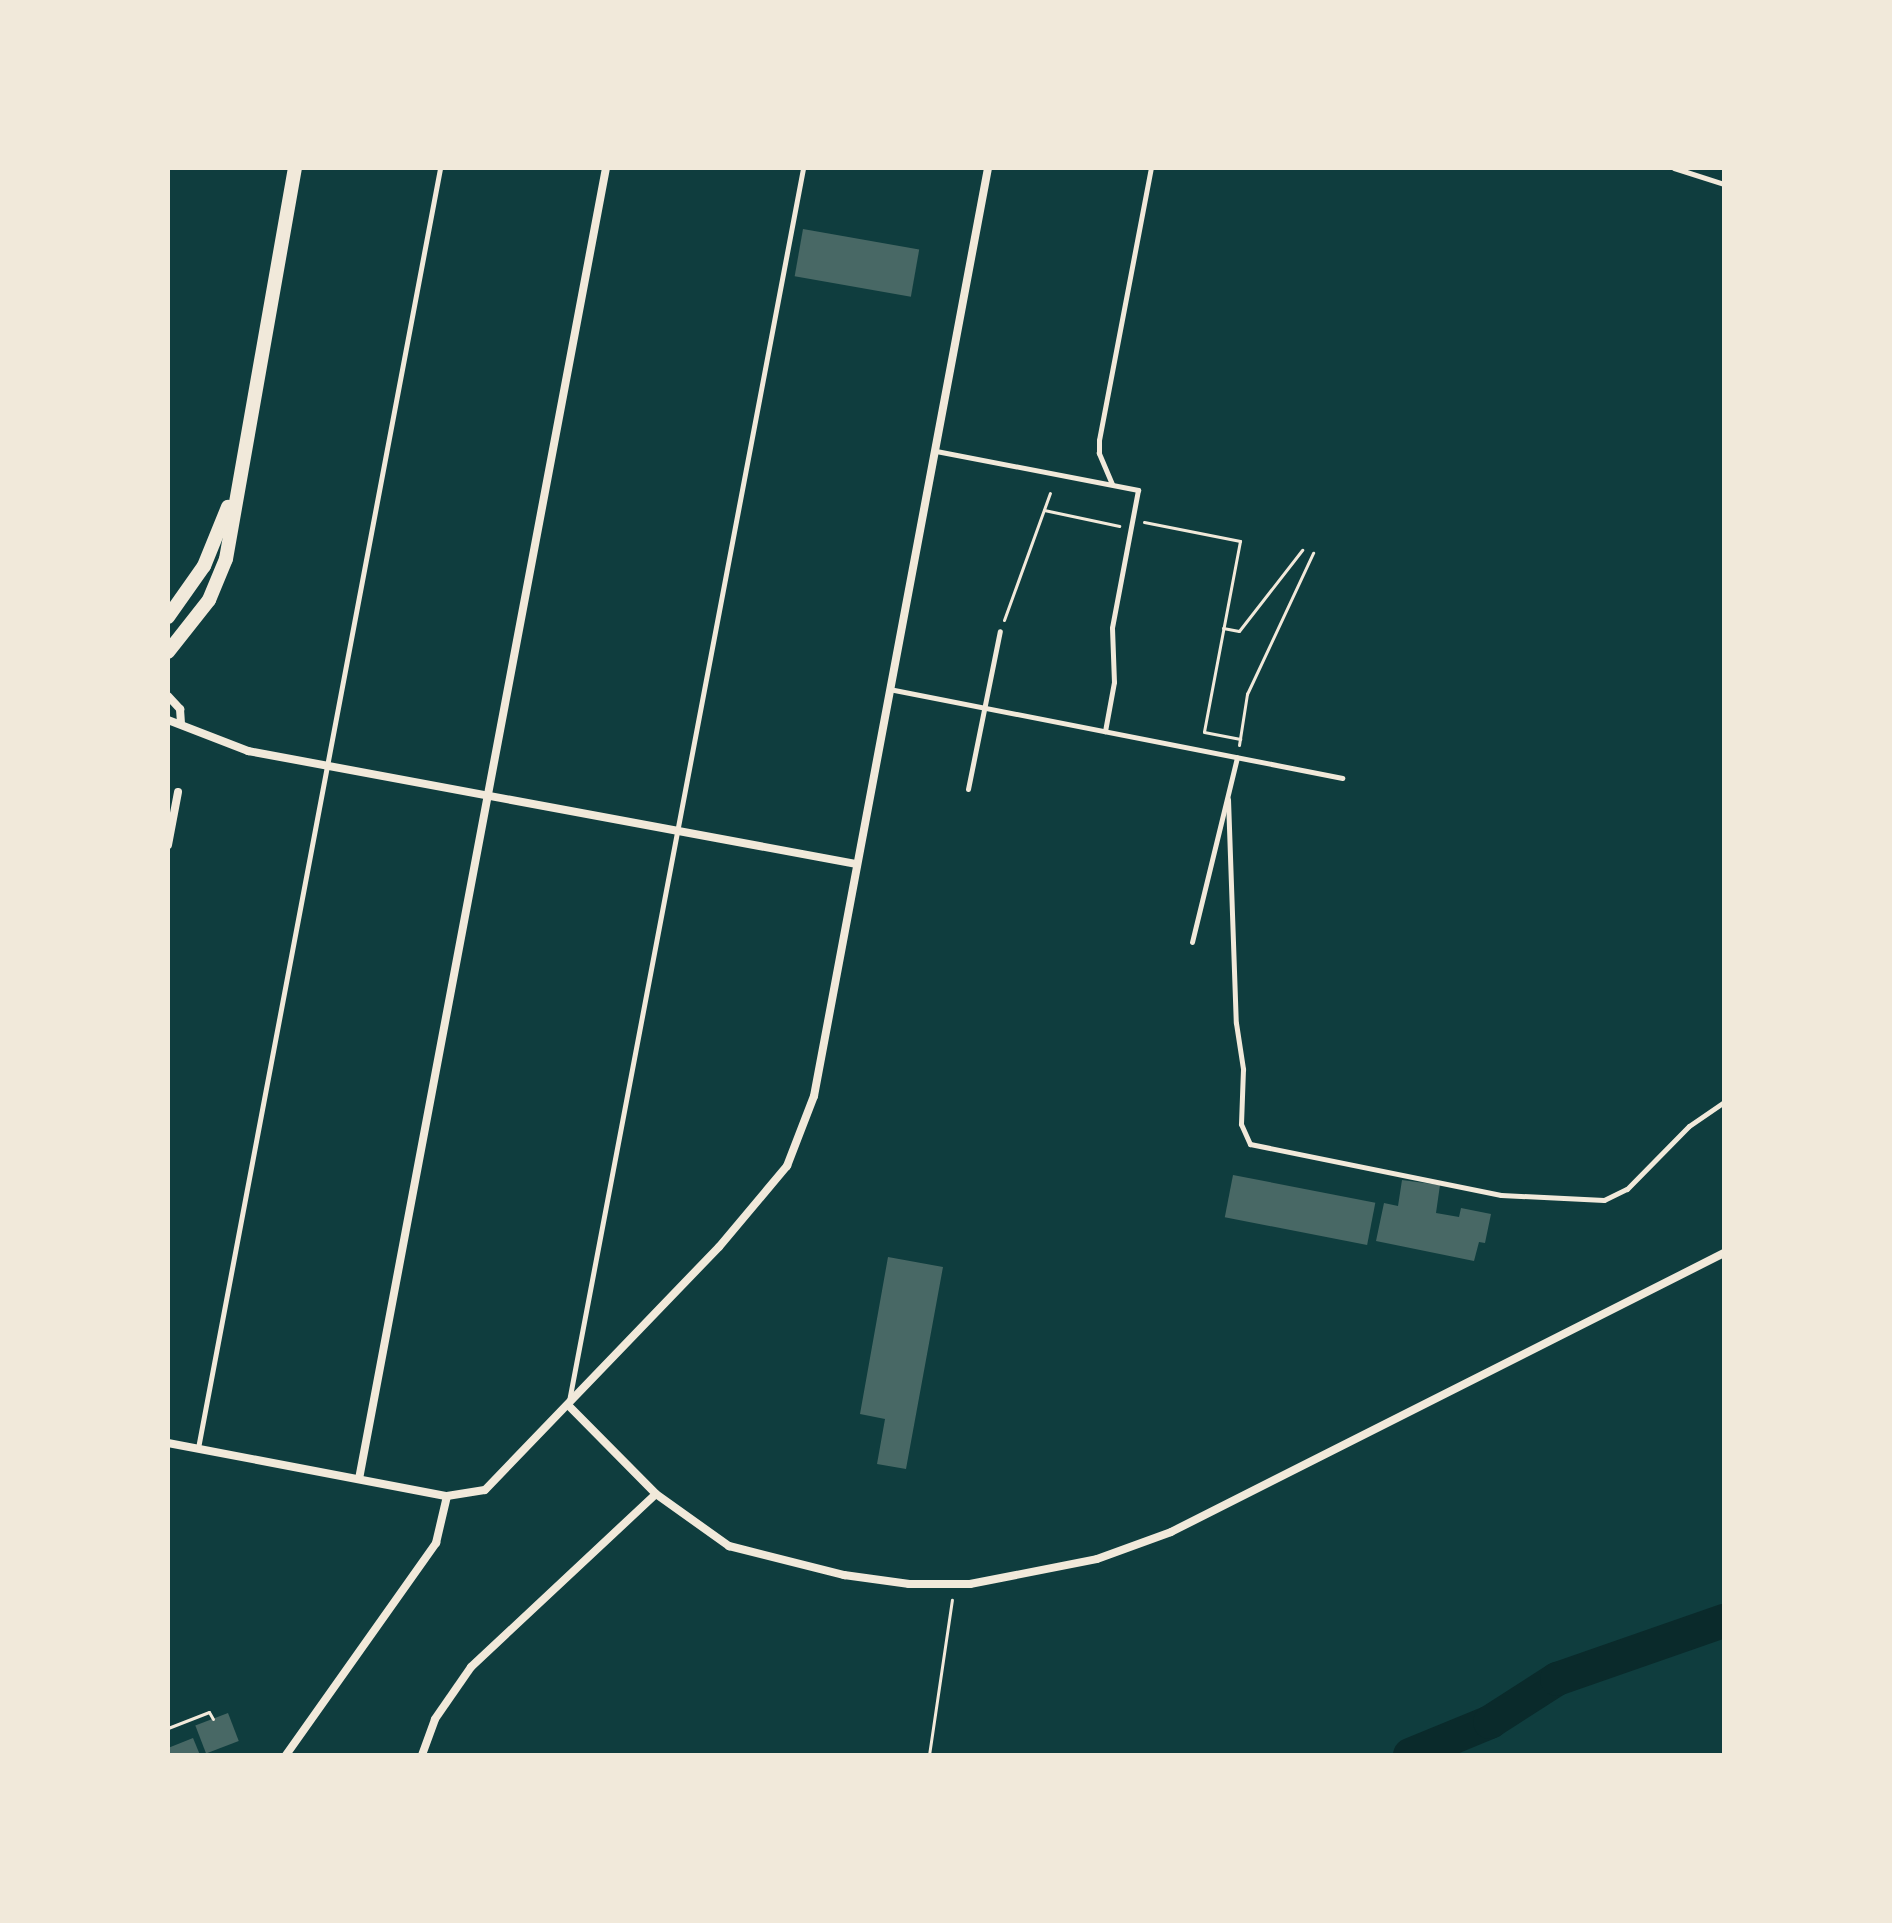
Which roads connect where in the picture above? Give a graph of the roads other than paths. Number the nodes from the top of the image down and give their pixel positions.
1 (295, 168) edge
2 (440, 168) edge
3 (606, 168) edge
4 (803, 168) edge
5 (988, 168) edge
6 (1151, 168) edge
7 (1674, 168) edge
8 (1724, 184) edge
9 (934, 451) junction
10 (1113, 485) junction
11 (234, 492) junction
12 (168, 617) edge
13 (1000, 631) road end
14 (168, 652) edge
15 (889, 689) junction
16 (168, 696) edge
17 (985, 708) junction
18 (168, 720) edge
19 (181, 722) junction
20 (1105, 731) junction
21 (1237, 757) junction
22 (328, 768) junction
23 (1342, 778) dead end
24 (968, 789) dead end
25 (178, 792) dead end
26 (490, 796) junction
27 (1228, 799) junction
28 (680, 832) junction
29 (168, 845) edge
30 (856, 864) junction
31 (1192, 942) dead end
32 (1724, 1102) edge
33 (1724, 1253) edge
34 (568, 1405) junction
35 (168, 1443) edge
36 (197, 1449) junction
37 (359, 1479) junction
38 (656, 1494) junction
39 (447, 1496) junction
40 (286, 1755) edge
41 (422, 1755) edge

1 - 11 main road
2 - 22 lane
3 - 26 street
4 - 28 lane
5 - 9 street
6 - 10 lane
7 - 8 lane
9 - 10 lane
9 - 15 street
10 - 20 lane
11 - 12 main road
11 - 14 main road
13 - 17 lane
15 - 17 lane
15 - 30 street
16 - 19 street
17 - 20 lane
17 - 24 lane
18 - 19 street
19 - 22 street
20 - 21 lane
21 - 23 lane
21 - 27 lane
22 - 26 street
22 - 36 lane
25 - 29 street
26 - 28 street
26 - 37 street
27 - 31 lane
27 - 32 lane
28 - 30 street
28 - 34 lane
30 - 34 street
33 - 38 street
34 - 38 street
34 - 39 street
35 - 36 street
36 - 37 street
37 - 39 street
38 - 41 street
39 - 40 street

